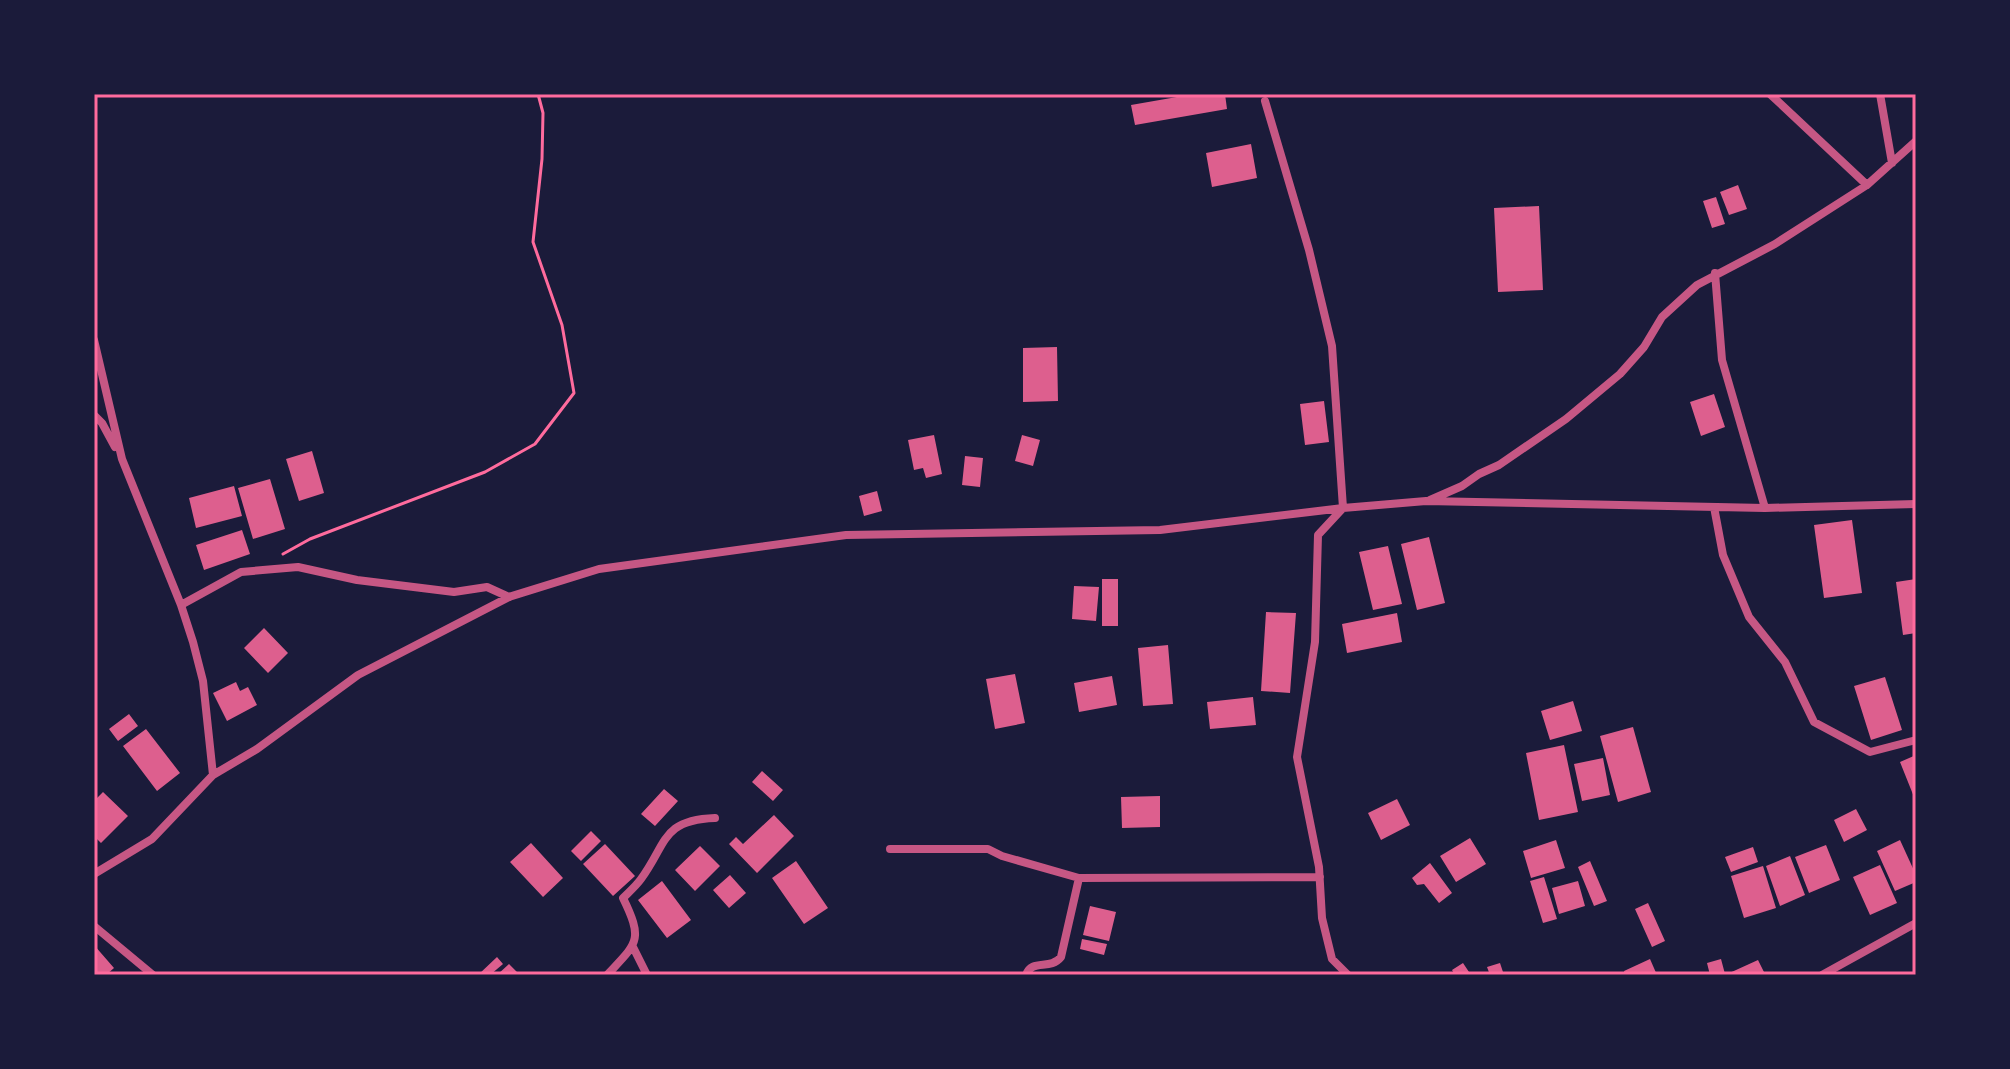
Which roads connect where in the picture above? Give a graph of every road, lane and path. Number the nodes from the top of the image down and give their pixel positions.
1 (538, 94) edge
2 (1770, 94) edge
3 (1880, 94) edge
4 (1265, 101) dead end
5 (1916, 141) edge
6 (1892, 163) junction
7 (1867, 185) junction
8 (1715, 273) junction
9 (94, 340) edge
10 (94, 415) edge
11 (122, 459) junction
12 (1426, 501) junction
13 (1916, 504) edge
14 (1714, 507) junction
15 (1343, 508) junction
16 (1765, 508) junction
17 (271, 570) junction
18 (509, 597) junction
19 (181, 605) junction
20 (1916, 740) edge
21 (213, 775) junction
22 (715, 818) dead end
23 (890, 849) dead end
24 (94, 874) edge
25 (1320, 877) junction
26 (1079, 878) junction
27 (1916, 923) edge
28 (94, 926) edge
29 (633, 947) junction
30 (153, 975) edge
31 (607, 975) edge
32 (647, 975) edge
33 (1026, 975) edge
34 (1348, 975) edge
35 (1822, 975) edge

1 - 17 path
2 - 7 street
3 - 6 street
4 - 15 street
5 - 6 street
6 - 7 street
7 - 8 street
8 - 12 street
8 - 16 street
9 - 11 street
10 - 11 street
11 - 19 street
12 - 14 street
12 - 15 street
13 - 16 street
14 - 16 street
14 - 20 street
15 - 18 street
15 - 25 street
17 - 18 street
17 - 19 street
18 - 21 street
19 - 21 street
21 - 24 street
22 - 29 street
23 - 26 street
25 - 26 street
25 - 34 street
26 - 33 street
27 - 35 street
28 - 30 street
29 - 31 street
29 - 32 street

